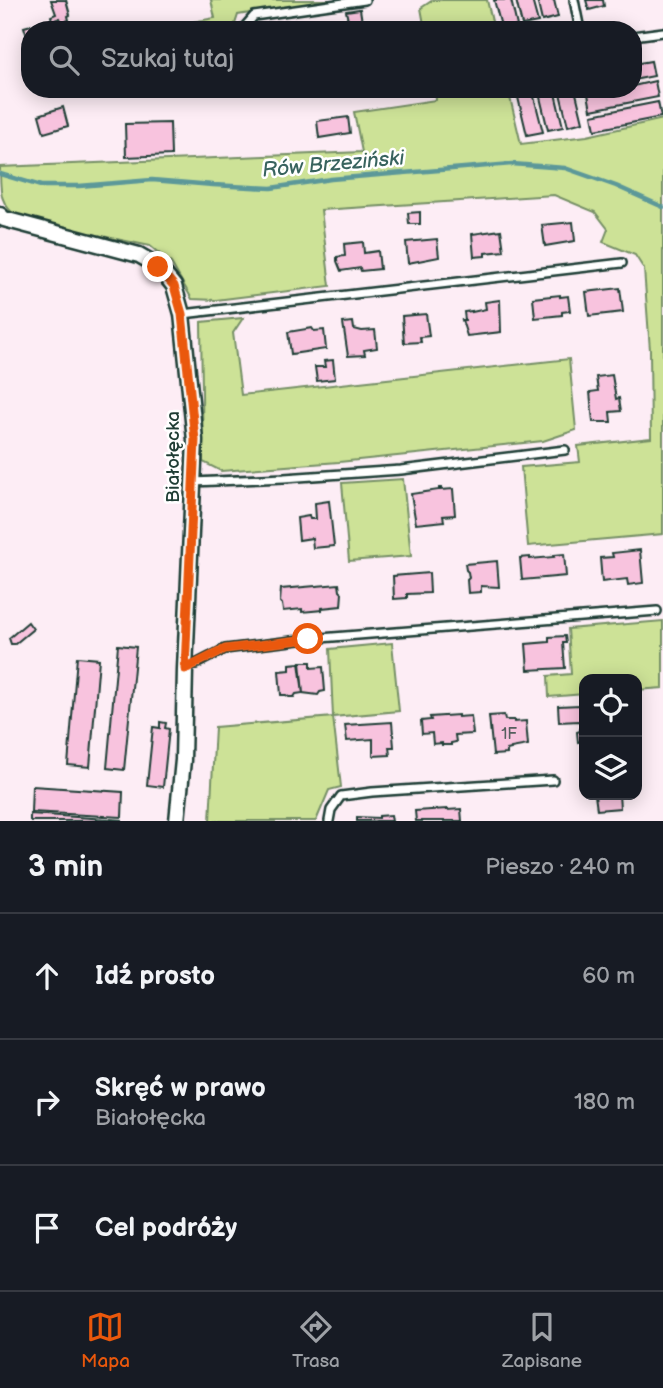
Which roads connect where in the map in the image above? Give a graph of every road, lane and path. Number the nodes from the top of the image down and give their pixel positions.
1 (365, 0) edge
2 (574, 0) edge
3 (250, 21) edge
4 (578, 21) edge
5 (663, 32) edge
6 (642, 35) edge
7 (0, 215) edge
8 (622, 263) dead end
9 (182, 314) junction
10 (565, 450) dead end
11 (193, 482) junction
12 (657, 611) dead end
13 (185, 669) junction
14 (553, 780) dead end
15 (177, 821) edge
16 (329, 821) edge

1 - 3 lane
2 - 4 lane
5 - 6 lane
7 - 9 street, Białołęcka
8 - 9 lane
9 - 11 street, Białołęcka
10 - 11 lane
11 - 13 street, Białołęcka
12 - 13 lane
13 - 15 street, Białołęcka
14 - 16 lane

